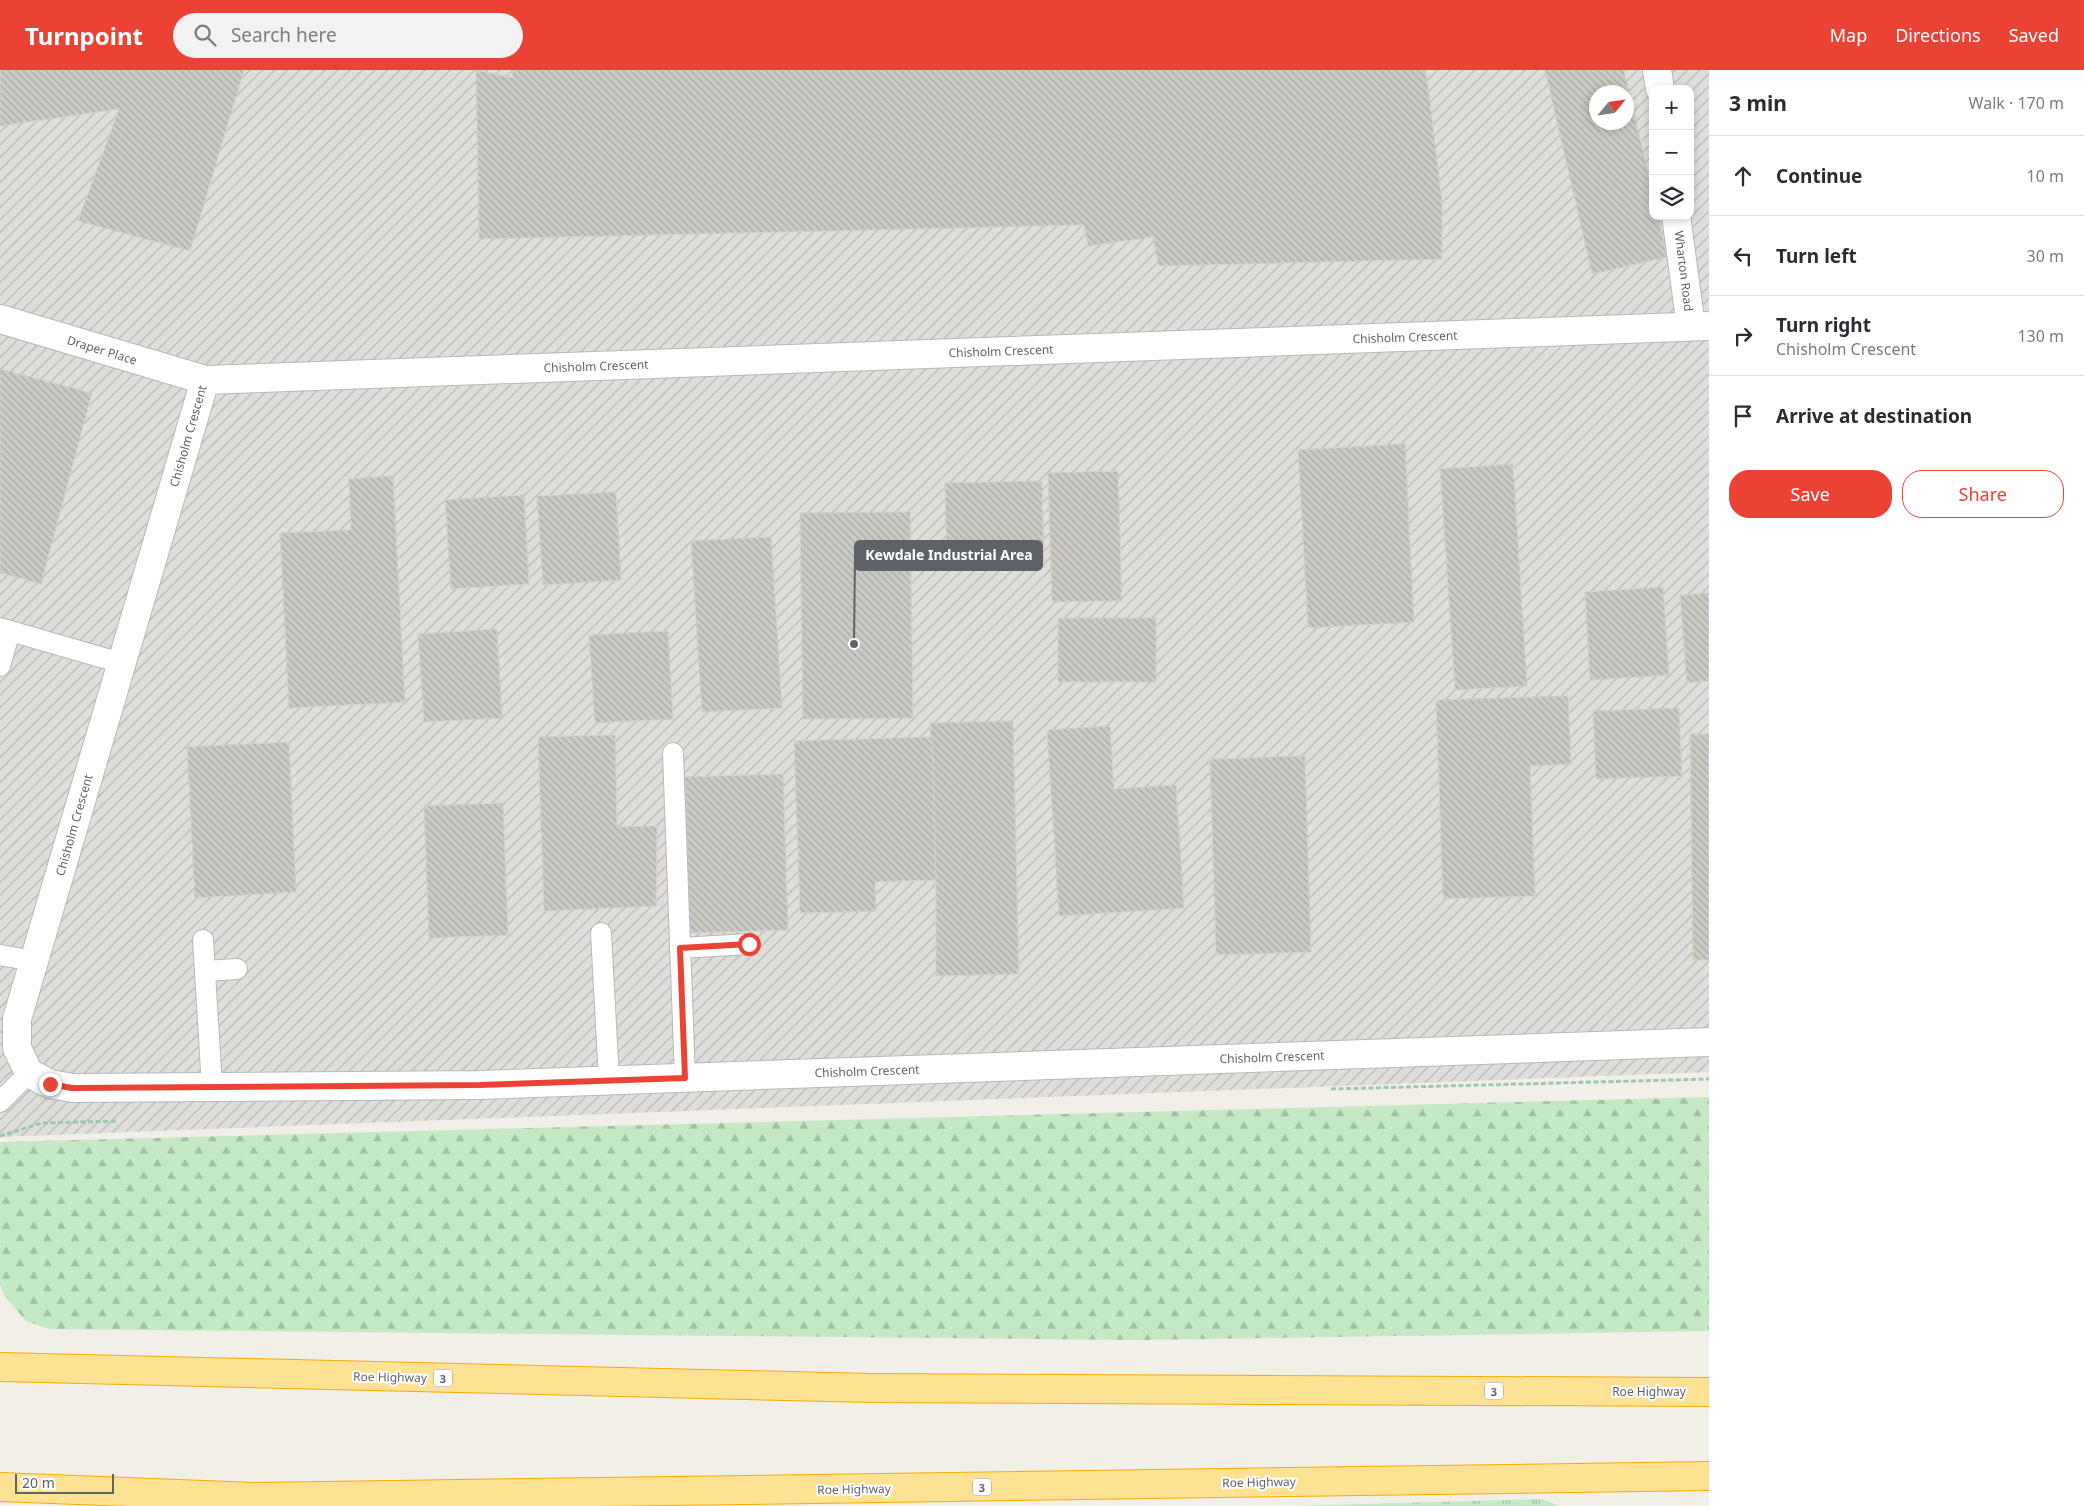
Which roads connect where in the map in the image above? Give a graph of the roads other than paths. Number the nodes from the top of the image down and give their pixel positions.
1 (1657, 70) edge
2 (1659, 85) edge
3 (1677, 220) edge
4 (0, 319) edge
5 (1700, 326) edge
6 (205, 380) junction
7 (5, 630) edge
8 (121, 663) junction
9 (0, 666) edge
10 (673, 753) dead end
11 (600, 934) dead end
12 (203, 940) dead end
13 (749, 944) dead end
14 (680, 948) junction
15 (0, 955) edge
16 (34, 960) junction
17 (237, 969) dead end
18 (205, 971) junction
19 (1709, 1042) edge
20 (29, 1073) junction
21 (685, 1078) junction
22 (609, 1080) junction
23 (212, 1087) junction
24 (0, 1102) edge
25 (5, 1362) edge
26 (1709, 1392) edge
27 (1709, 1476) edge
28 (0, 1488) edge
29 (256, 1497) junction
30 (376, 1506) edge

1 - 2 street
3 - 5 street, Wharton Road
4 - 6 street, Draper Place
5 - 6 street, Chisholm Crescent
6 - 8 street, Chisholm Crescent
7 - 8 lane
7 - 9 lane
8 - 16 street, Chisholm Crescent
10 - 14 lane
11 - 22 lane
12 - 18 lane
13 - 14 lane
14 - 21 lane
15 - 16 lane
16 - 20 street, Chisholm Crescent
17 - 18 lane
18 - 23 lane
19 - 21 street, Chisholm Crescent
20 - 23 street, Chisholm Crescent
20 - 24 lane
21 - 22 street, Chisholm Crescent
22 - 23 street, Chisholm Crescent
25 - 26 highway, Roe Highway / 3
27 - 29 highway, Roe Highway / 3
28 - 29 highway, Roe Highway / 3
29 - 30 highway

